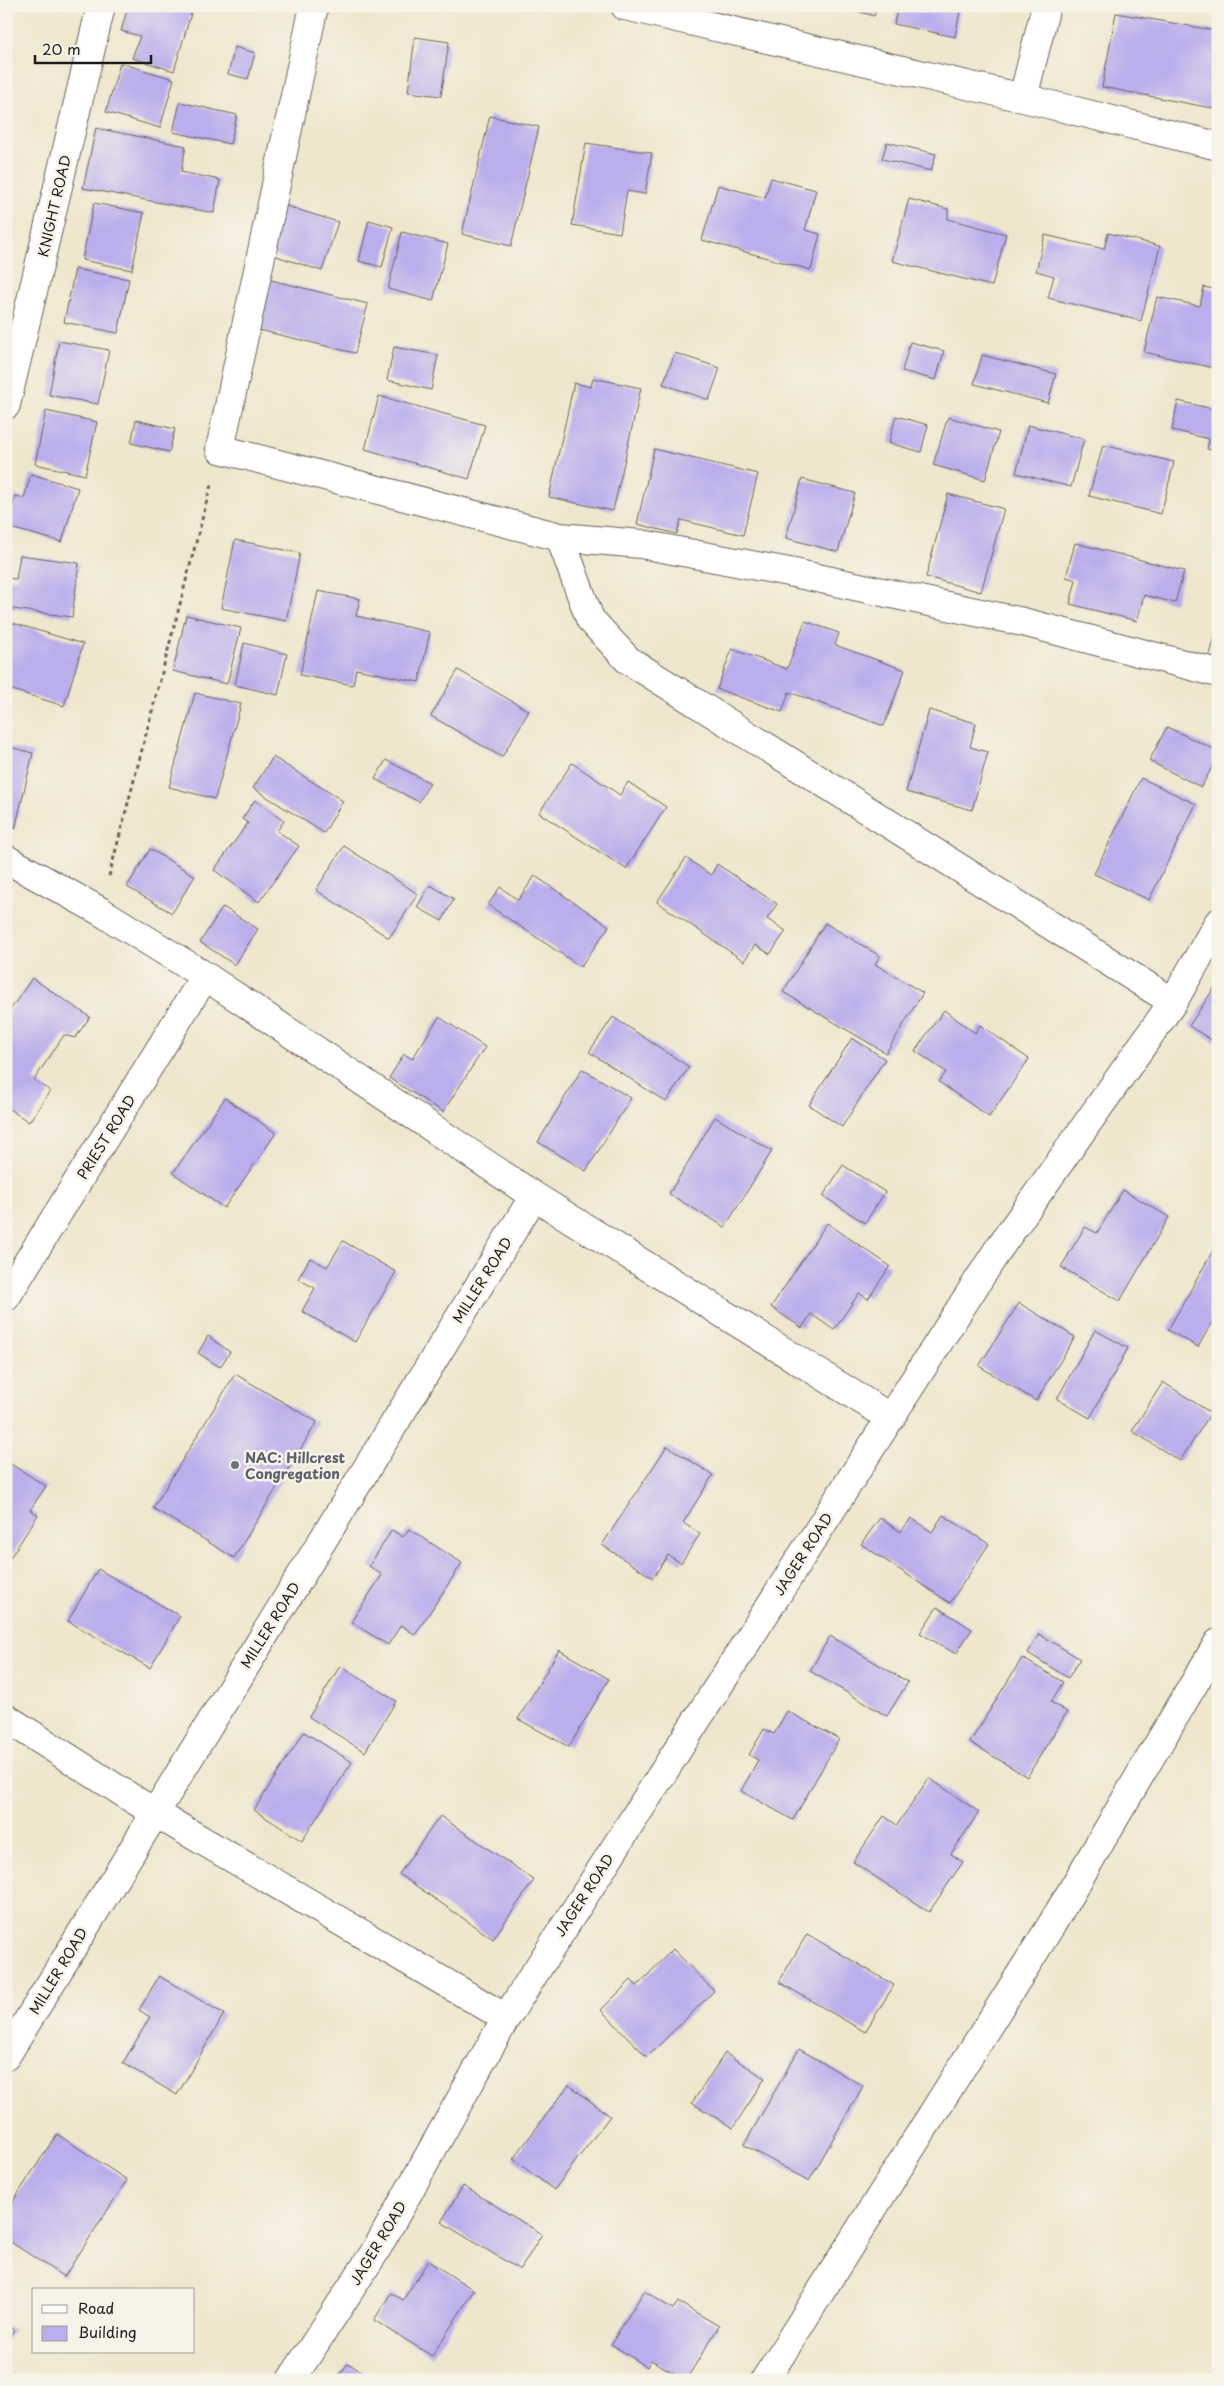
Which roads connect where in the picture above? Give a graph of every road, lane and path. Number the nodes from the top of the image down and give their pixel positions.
1 (101, 6) edge
2 (314, 6) edge
3 (625, 6) edge
4 (1046, 6) edge
5 (1023, 98) junction
6 (1218, 146) edge
7 (6, 405) edge
8 (220, 449) junction
9 (560, 537) junction
10 (1218, 672) edge
11 (6, 859) edge
12 (100, 911) junction
13 (1218, 923) edge
14 (205, 976) junction
15 (1173, 1002) junction
16 (534, 1196) junction
17 (6, 1297) edge
18 (891, 1418) junction
19 (1218, 1643) edge
20 (6, 1718) edge
21 (155, 1812) junction
22 (506, 2018) junction
23 (6, 2056) edge
24 (291, 2380) edge
25 (766, 2380) edge

1 - 7 street, KNIGHT ROAD
2 - 8 street
3 - 5 street
4 - 5 street
5 - 6 street
8 - 9 street
8 - 12 path
9 - 10 street
9 - 15 street
11 - 12 street
12 - 14 street
13 - 15 street, JAGER ROAD
14 - 16 street
14 - 17 street, PRIEST ROAD
15 - 18 street, JAGER ROAD
16 - 18 street
16 - 21 street, MILLER ROAD
18 - 22 street, JAGER ROAD
19 - 25 street
20 - 21 street
21 - 22 street
21 - 23 street, MILLER ROAD
22 - 24 street, JAGER ROAD

